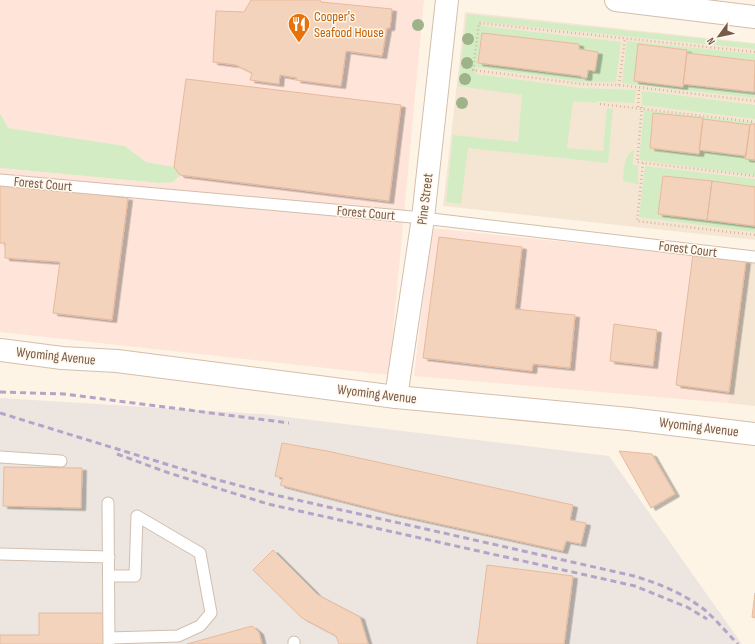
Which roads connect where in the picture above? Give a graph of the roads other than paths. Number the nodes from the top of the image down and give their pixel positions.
1 (447, 0) edge
2 (616, 0) edge
3 (755, 17) edge
4 (0, 180) edge
5 (423, 218) junction
6 (755, 257) edge
7 (0, 350) edge
8 (396, 397) junction
9 (755, 434) edge
10 (0, 457) edge
11 (61, 461) dead end
12 (108, 503) dead end
13 (0, 554) edge
14 (109, 557) junction
15 (109, 576) junction
16 (109, 641) edge

1 - 5 main road, Pine Street
2 - 3 main road
4 - 5 lane, Forest Court
5 - 6 lane, Forest Court
5 - 8 main road, Pine Street
7 - 8 main road, Wyoming Avenue
8 - 9 main road, Wyoming Avenue
10 - 11 lane
12 - 14 lane
13 - 14 lane
14 - 15 lane
15 - 16 lane
15 - 16 lane

